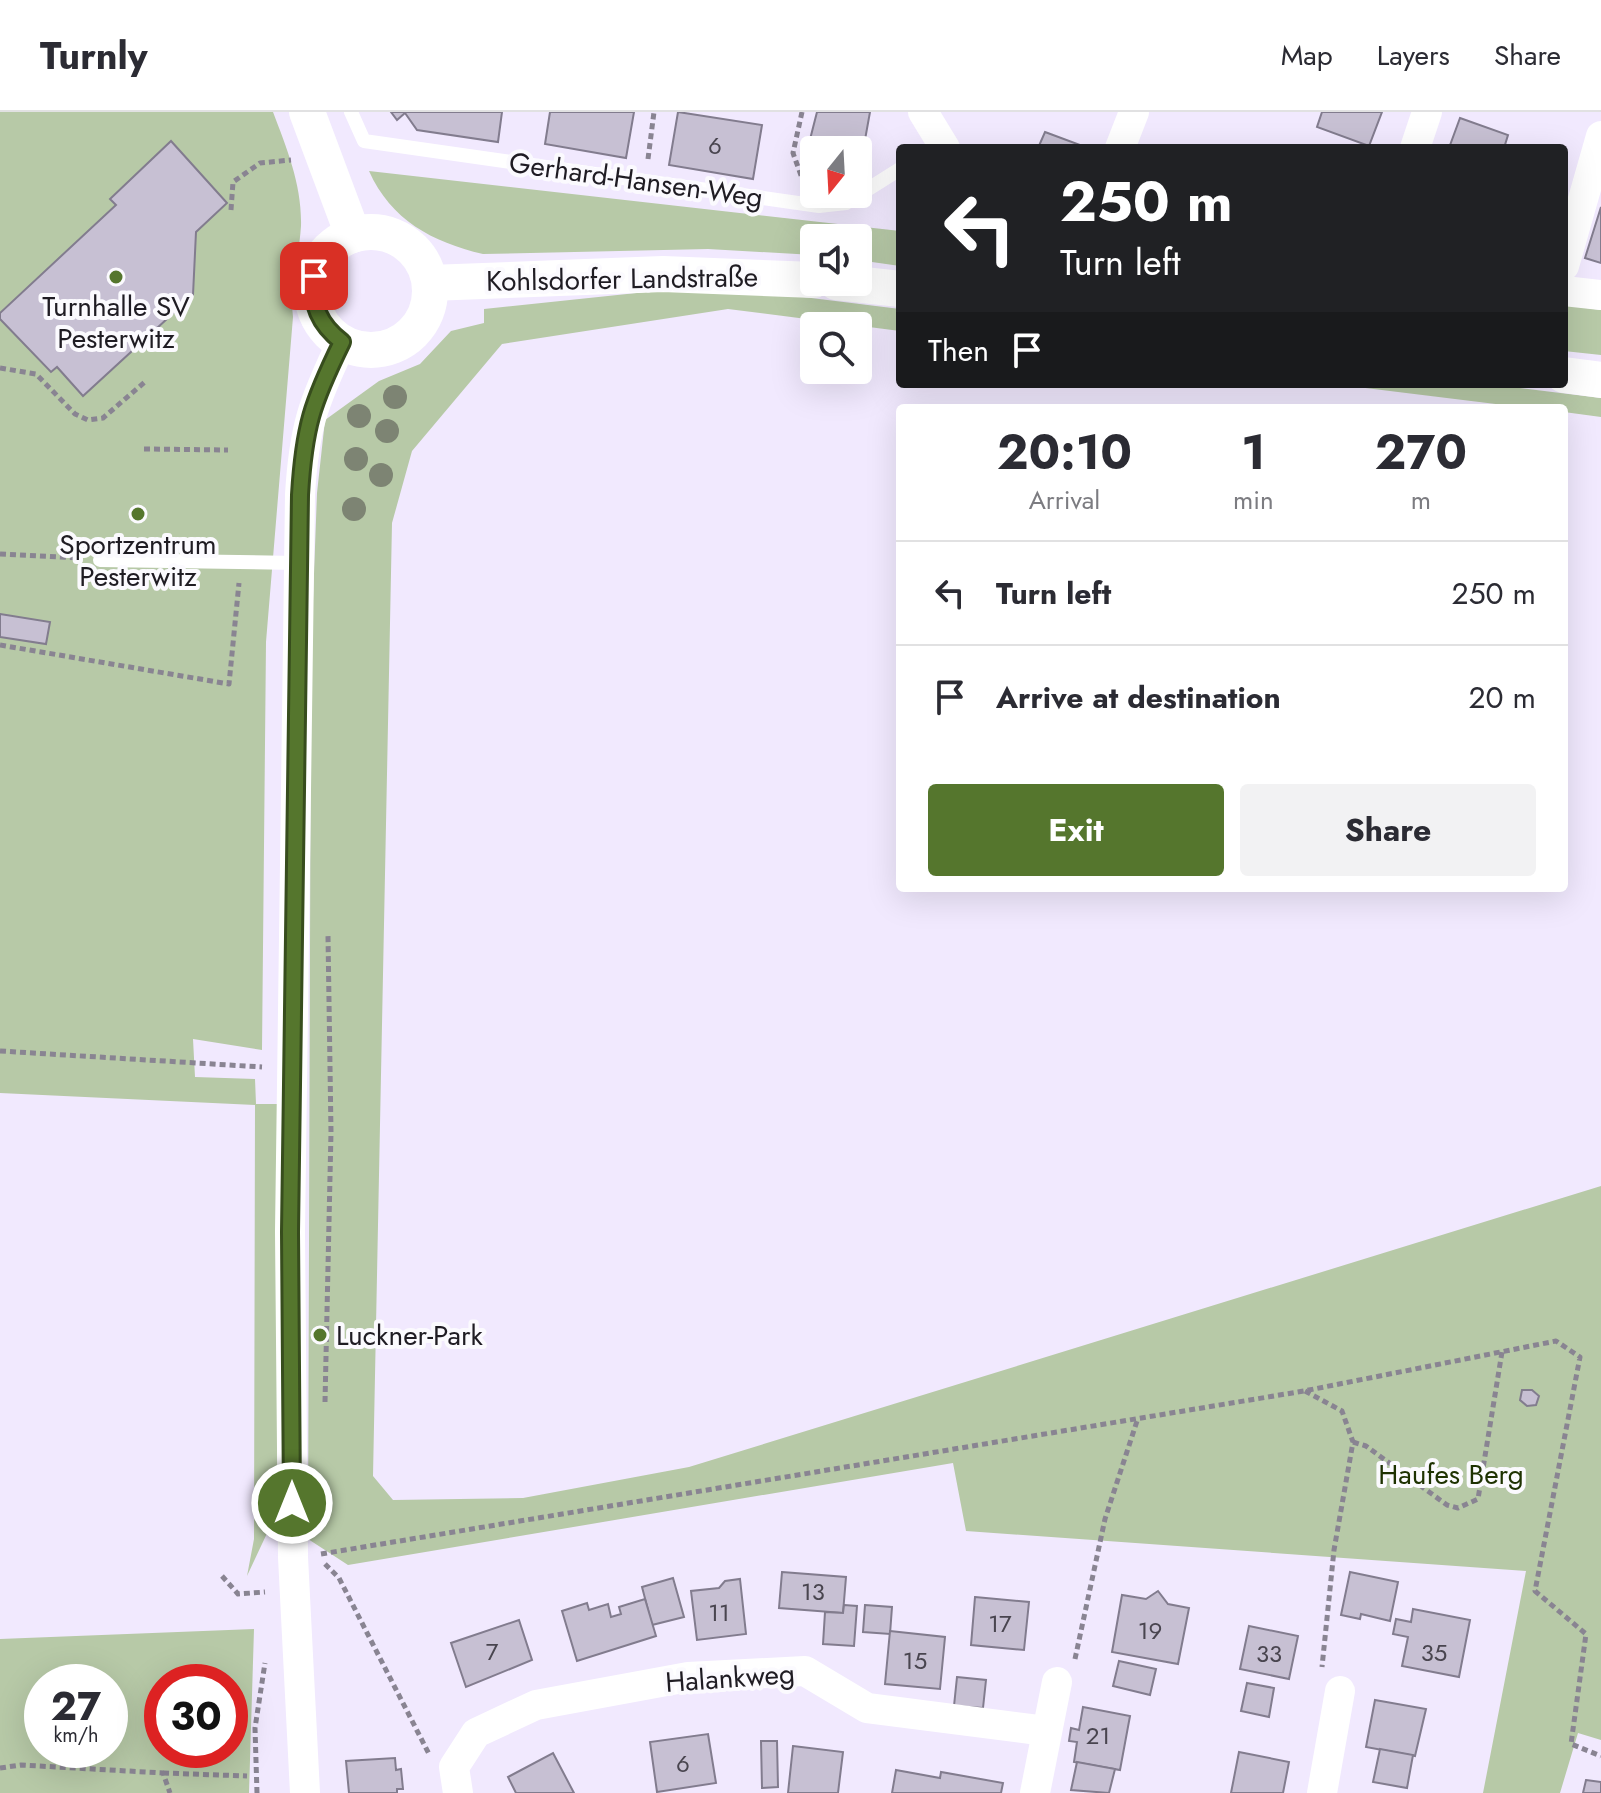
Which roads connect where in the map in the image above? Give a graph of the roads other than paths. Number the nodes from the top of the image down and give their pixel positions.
1 (307, 112) edge
2 (351, 112) edge
3 (923, 112) edge
4 (1134, 112) edge
5 (1427, 112) edge
6 (1601, 136) edge
7 (939, 144) edge
8 (1122, 144) edge
9 (1416, 144) edge
10 (896, 172) edge
11 (353, 235) junction
12 (1568, 252) edge
13 (800, 279) edge
14 (430, 283) junction
15 (872, 286) edge
16 (896, 289) edge
17 (1568, 291) edge
18 (1601, 295) edge
19 (342, 342) junction
20 (1568, 376) edge
21 (1601, 380) edge
22 (100, 560) road end
23 (298, 563) junction
24 (1057, 1682) road end
25 (1340, 1691) road end
26 (1046, 1731) junction
27 (456, 1780) edge
28 (305, 1793) edge
29 (1035, 1793) edge
30 (1322, 1793) edge

1 - 11 street
2 - 10 lane, Gerhard-Hansen-Weg
3 - 7 street
4 - 8 street
5 - 9 street
6 - 12 street
11 - 14 street
11 - 19 street
13 - 14 street, Kohlsdorfer Landstraße
14 - 19 street
15 - 16 street
17 - 18 street
19 - 23 street
20 - 21 street
22 - 23 lane
23 - 28 street
24 - 26 street
25 - 30 street
26 - 27 street, Halankweg
26 - 29 street

